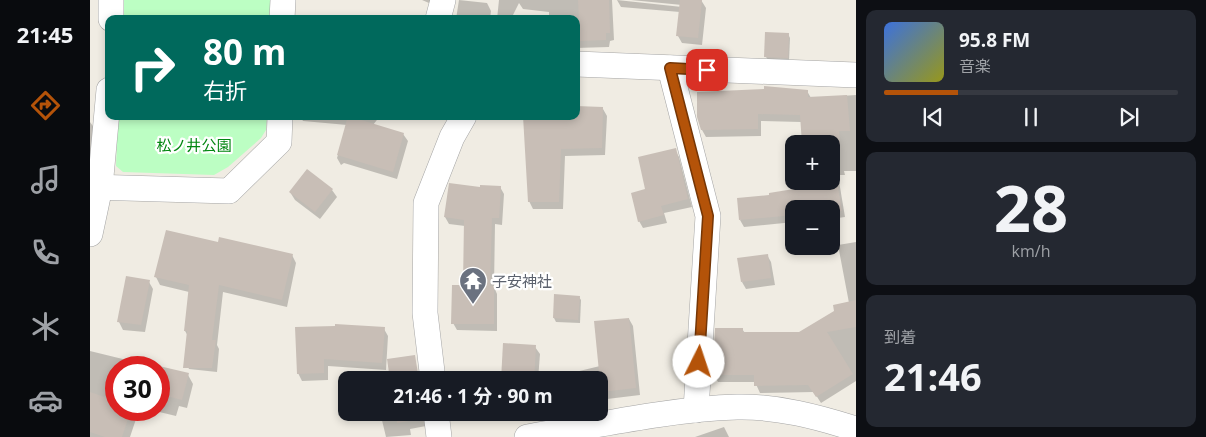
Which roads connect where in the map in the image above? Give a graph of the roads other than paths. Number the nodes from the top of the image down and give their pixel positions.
1 (111, 0) edge
2 (283, 0) edge
3 (443, 0) edge
4 (111, 15) edge
5 (282, 15) edge
6 (439, 15) edge
7 (580, 64) edge
8 (670, 68) junction
9 (856, 75) edge
10 (105, 118) edge
11 (280, 120) edge
12 (462, 120) edge
13 (95, 187) edge
14 (90, 234) edge
15 (432, 371) edge
16 (696, 410) junction
17 (437, 421) edge
18 (654, 427) edge
19 (856, 429) edge
20 (439, 437) edge
21 (527, 437) edge

1 - 4 street
2 - 5 street
3 - 6 street
7 - 8 street
8 - 9 street
8 - 16 street
10 - 13 street
11 - 13 street
12 - 15 street
13 - 14 street
16 - 18 street
16 - 19 street
17 - 20 street
18 - 21 street

